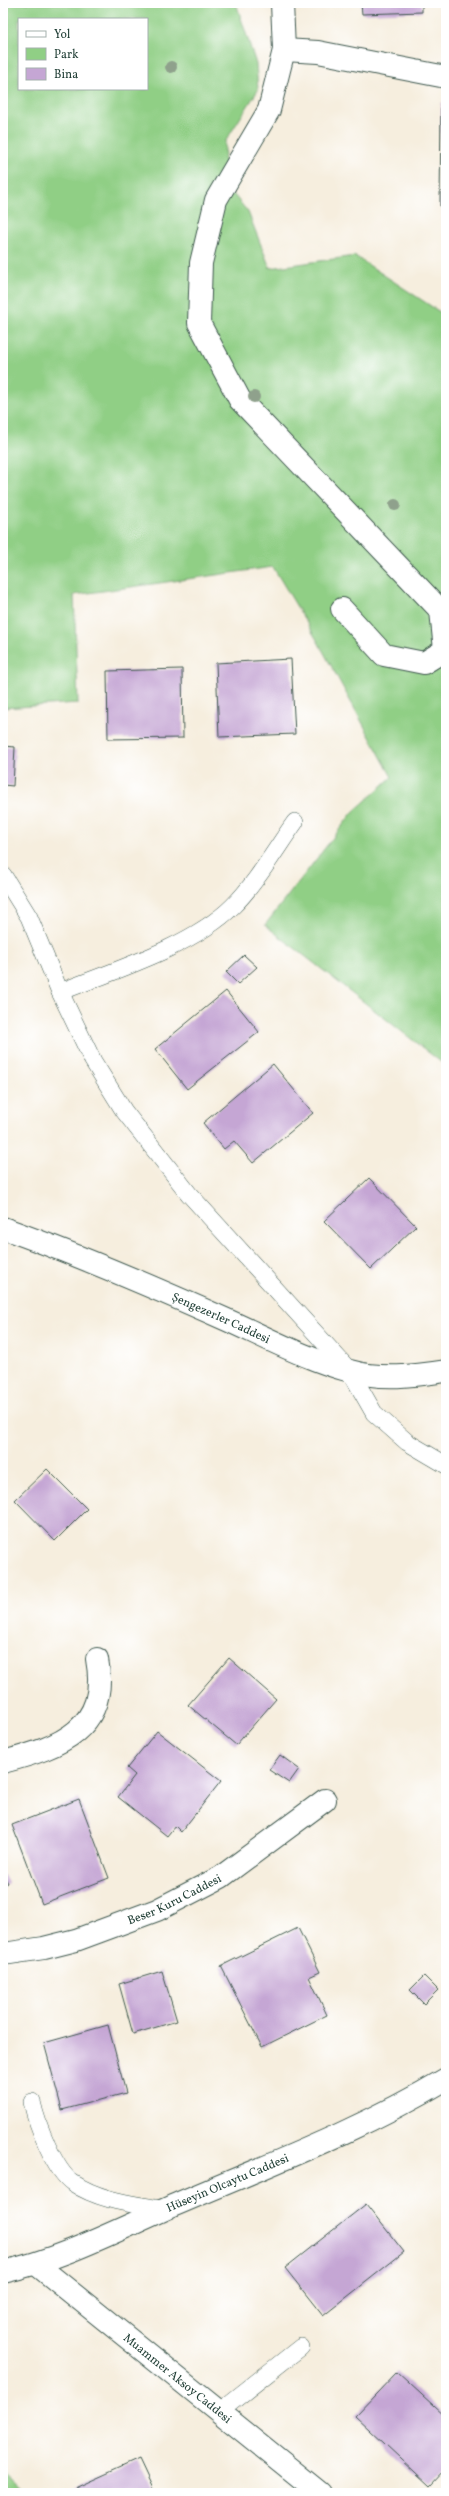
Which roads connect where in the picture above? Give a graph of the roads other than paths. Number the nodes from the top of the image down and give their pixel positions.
1 (282, 3) edge
2 (284, 50) junction
3 (446, 77) edge
4 (342, 609) dead end
5 (295, 822) dead end
6 (3, 875) edge
7 (60, 992) junction
8 (3, 1228) edge
9 (350, 1372) junction
10 (446, 1372) edge
11 (446, 1465) edge
12 (97, 1659) dead end
13 (3, 1762) edge
14 (325, 1800) dead end
15 (3, 1954) edge
16 (446, 2079) edge
17 (32, 2102) dead end
18 (165, 2210) junction
19 (36, 2264) junction
20 (3, 2272) edge
21 (301, 2347) dead end
22 (219, 2412) junction
23 (320, 2493) edge

1 - 2 street
2 - 3 street
2 - 4 street
5 - 7 lane
6 - 7 lane
7 - 9 lane
8 - 9 street, Şengezerler Caddesi
9 - 10 street, Şengezerler Caddesi
9 - 11 lane
12 - 13 street
14 - 15 street, Beser Kuru Caddesi
16 - 18 street, Hüseyin Olcaytu Caddesi
17 - 18 lane
18 - 19 street, Hüseyin Olcaytu Caddesi
19 - 20 street, Hüseyin Olcaytu Caddesi
19 - 22 street, Muammer Aksoy Caddesi
21 - 22 lane
22 - 23 street, Muammer Aksoy Caddesi

